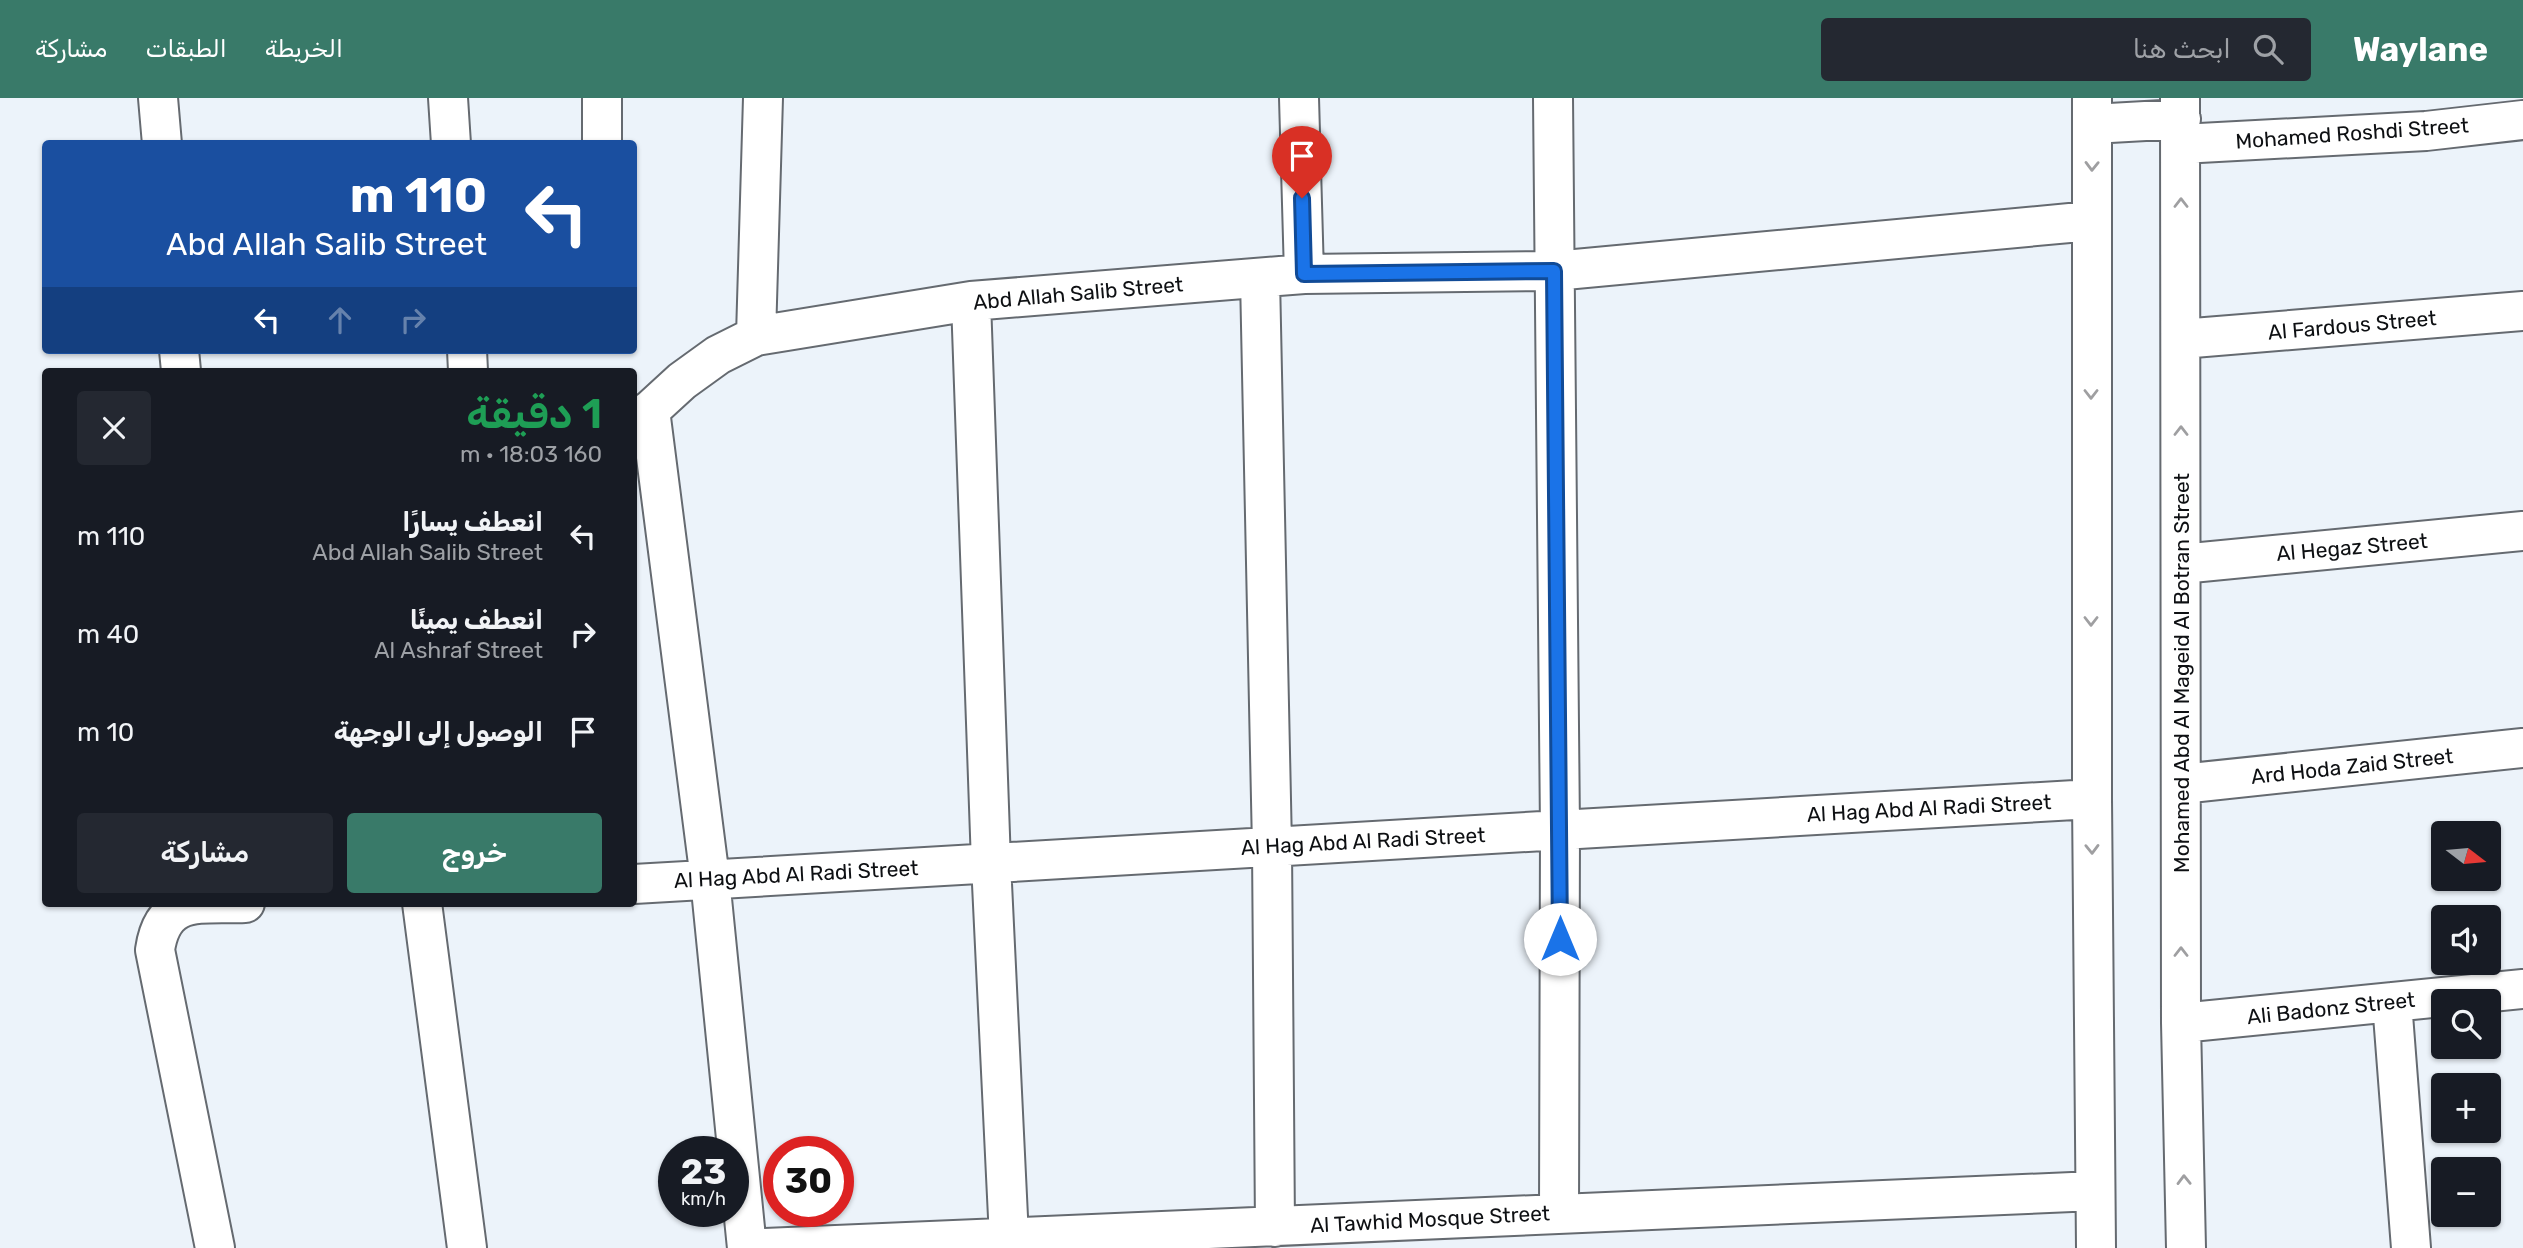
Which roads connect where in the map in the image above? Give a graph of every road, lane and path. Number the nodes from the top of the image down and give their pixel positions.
1 (158, 98) edge
2 (448, 98) edge
3 (602, 98) edge
4 (763, 98) edge
5 (1299, 98) edge
6 (1553, 98) edge
7 (2092, 111) edge
8 (2523, 120) edge
9 (2180, 121) edge
10 (162, 140) edge
11 (451, 140) edge
12 (602, 140) edge
13 (2091, 222) junction
14 (1554, 271) junction
15 (1304, 274) junction
16 (1260, 278) junction
17 (971, 301) junction
18 (2523, 311) edge
19 (757, 336) junction
20 (2181, 339) junction
21 (642, 417) edge
22 (2523, 531) edge
23 (2180, 564) junction
24 (2523, 748) edge
25 (2181, 784) junction
26 (2092, 799) junction
27 (1560, 830) junction
28 (1272, 847) junction
29 (991, 863) junction
30 (710, 879) junction
31 (637, 884) edge
32 (181, 907) edge
33 (423, 907) edge
34 (2523, 989) edge
35 (2392, 1002) junction
36 (2181, 1023) junction
37 (2095, 1191) junction
38 (1559, 1213) junction
39 (1275, 1227) junction
40 (1009, 1238) junction
41 (959, 1244) edge
42 (215, 1248) edge
43 (467, 1248) edge
44 (747, 1248) edge
45 (765, 1248) edge
46 (2096, 1248) edge
47 (2186, 1248) edge
48 (2411, 1248) edge

1 - 10 street
2 - 11 street
3 - 12 street
4 - 19 street
5 - 15 street
6 - 14 street
7 - 9 street, Mohamed Roshdi Street
7 -> 13 street
8 - 9 street, Mohamed Roshdi Street
20 -> 9 street, Mohamed Abd Al Mageid Al Botran Street
13 - 14 street, Abd Allah Salib Street
13 -> 26 street
14 - 15 street, Abd Allah Salib Street
14 - 27 street
15 - 16 street, Abd Allah Salib Street
16 - 17 street, Abd Allah Salib Street
16 - 28 street
17 - 19 street, Abd Allah Salib Street
17 - 29 street
18 - 20 street, Al Fardous Street
19 - 21 street, Abd Allah Salib Street
23 -> 20 street, Mohamed Abd Al Mageid Al Botran Street
21 - 30 street
22 - 23 street, Al Hegaz Street
23 - 25 street, Mohamed Abd Al Mageid Al Botran Street
24 - 25 street, Ard Hoda Zaid Street
36 -> 25 street, Mohamed Abd Al Mageid Al Botran Street
26 - 27 street, Al Hag Abd Al Radi Street
26 -> 37 street
27 - 28 street, Al Hag Abd Al Radi Street
27 - 38 street
28 - 29 street, Al Hag Abd Al Radi Street
28 - 39 street
29 - 30 street, Al Hag Abd Al Radi Street
29 - 40 street
30 - 31 street, Al Hag Abd Al Radi Street
30 - 44 street
32 - 42 street
33 - 43 street
34 - 35 street, Ali Badonz Street
35 - 36 street, Ali Badonz Street
35 - 48 street
47 -> 36 street, Mohamed Abd Al Mageid Al Botran Street
37 - 38 street, Al Tawhid Mosque Street
37 - 46 street
38 - 39 street, Al Tawhid Mosque Street
39 - 40 street, Al Tawhid Mosque Street
40 - 41 street, Al Tawhid Mosque Street
41 - 45 street, Al Tawhid Mosque Street

